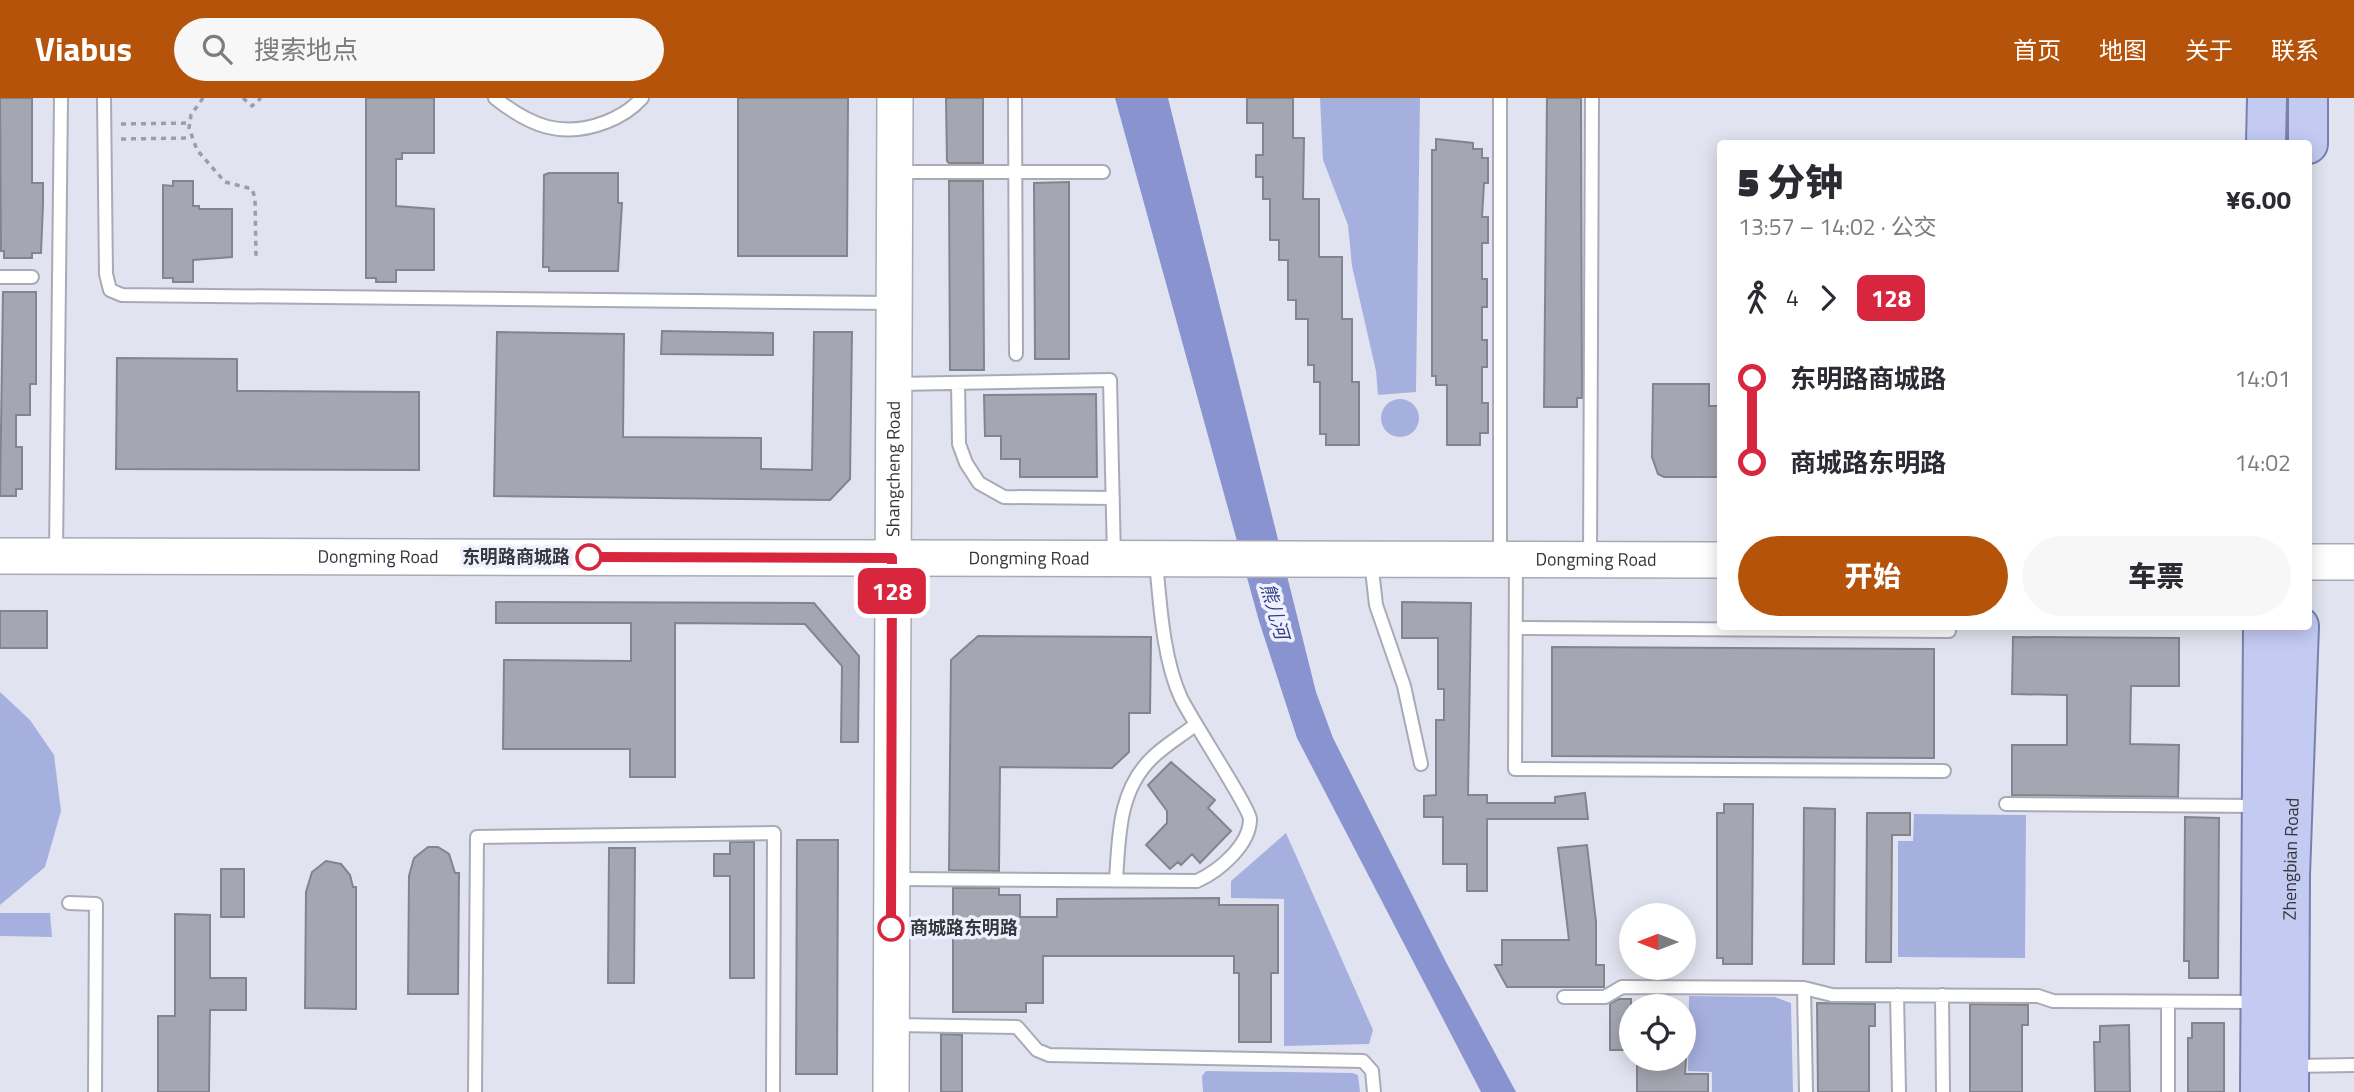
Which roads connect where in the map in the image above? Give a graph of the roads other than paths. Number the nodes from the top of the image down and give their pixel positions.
1 (61, 98) edge
2 (104, 98) edge
3 (495, 98) edge
4 (642, 98) edge
5 (895, 98) edge
6 (1015, 98) edge
7 (1500, 98) edge
8 (1592, 98) edge
9 (2267, 98) edge
10 (2308, 98) edge
11 (2266, 140) edge
12 (2308, 140) edge
13 (894, 172) junction
14 (1015, 172) junction
15 (1103, 172) dead end
16 (0, 277) edge
17 (32, 277) dead end
18 (893, 303) junction
19 (1016, 354) dead end
20 (958, 383) junction
21 (893, 384) junction
22 (1113, 498) junction
23 (0, 556) edge
24 (56, 556) junction
25 (892, 558) junction
26 (1114, 558) junction
27 (1156, 558) junction
28 (1370, 559) junction
29 (1508, 559) junction
30 (1590, 559) junction
31 (1717, 560) edge
32 (2312, 562) edge
33 (2354, 562) edge
34 (1516, 628) junction
35 (1717, 629) edge
36 (1805, 630) edge
37 (2263, 630) edge
38 (2299, 630) edge
39 (1949, 631) dead end
40 (1195, 725) junction
41 (1421, 764) dead end
42 (1944, 771) dead end
43 (2006, 804) dead end
44 (2262, 806) junction
45 (890, 879) junction
46 (1116, 880) junction
47 (69, 903) dead end
48 (1804, 988) junction
49 (1898, 995) junction
50 (1942, 995) junction
51 (1564, 996) dead end
52 (2168, 1002) junction
53 (2260, 1002) junction
54 (891, 1025) junction
55 (2354, 1065) edge
56 (2289, 1079) edge
57 (96, 1092) edge
58 (475, 1092) edge
59 (773, 1092) edge
60 (891, 1092) edge
61 (1374, 1092) edge
62 (1805, 1092) edge
63 (1899, 1092) edge
64 (1943, 1092) edge
65 (2168, 1092) edge
66 (2260, 1092) edge

1 - 24 lane
2 - 18 lane
3 - 4 lane
5 - 13 street, Shangcheng Road
6 - 14 lane
7 - 29 lane
8 - 30 lane
9 - 11 main road
10 - 12 main road
13 - 14 lane
13 - 18 street, Shangcheng Road
14 - 15 lane
14 - 19 lane
16 - 17 lane
18 - 21 street, Shangcheng Road
20 - 21 lane
20 - 22 lane
20 - 22 lane
21 - 25 street, Shangcheng Road
22 - 26 lane
23 - 24 street, Dongming Road
24 - 25 street, Dongming Road
25 - 26 street, Dongming Road
25 - 45 street, Shangcheng Road
26 - 27 street, Dongming Road
27 - 28 street, Dongming Road
27 - 40 lane
28 - 29 street, Dongming Road
28 - 41 lane
29 - 30 street, Dongming Road
29 - 34 lane
30 - 31 street, Dongming Road
32 - 33 street
34 - 35 lane
34 - 42 lane
36 - 39 lane
37 - 44 main road, Zhengbian Road
38 - 56 main road, Zhengbian Road
40 - 46 lane
40 - 46 lane
43 - 44 lane
44 - 53 main road, Zhengbian Road
45 - 46 lane
45 - 54 street, Shangcheng Road
47 - 57 lane
48 - 49 lane
48 - 51 lane
48 - 62 lane
49 - 50 lane
49 - 63 lane
50 - 52 lane
50 - 64 lane
52 - 53 lane
52 - 65 lane
53 - 66 main road, Zhengbian Road
54 - 60 street, Shangcheng Road
54 - 61 lane
55 - 56 lane
58 - 59 lane

